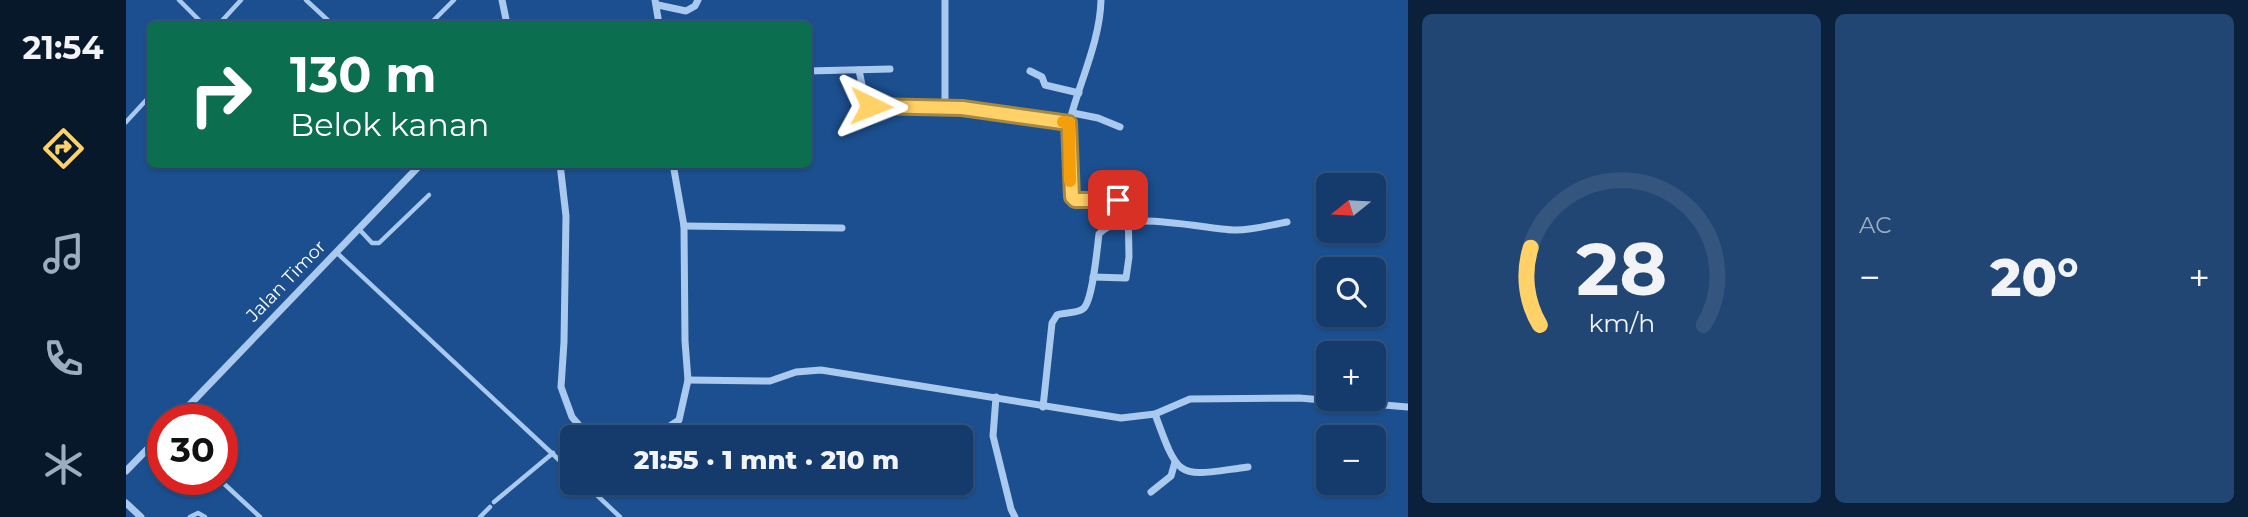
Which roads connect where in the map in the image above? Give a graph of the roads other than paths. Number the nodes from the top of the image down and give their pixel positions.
1 (179, 0) edge
2 (241, 0) edge
3 (306, 0) edge
4 (454, 0) edge
5 (502, 0) edge
6 (698, 0) edge
7 (945, 0) edge
8 (1101, 0) edge
9 (657, 3) edge
10 (200, 21) edge
11 (222, 21) edge
12 (329, 21) edge
13 (433, 21) edge
14 (506, 21) edge
15 (659, 21) edge
16 (890, 69) dead end
17 (859, 70) junction
18 (812, 71) edge
19 (1030, 71) dead end
20 (1079, 93) junction
21 (147, 99) edge
22 (945, 107) junction
23 (1073, 113) junction
24 (126, 122) edge
25 (1069, 123) junction
26 (1119, 127) dead end
27 (417, 168) edge
28 (560, 168) edge
29 (674, 168) edge
30 (429, 195) dead end
31 (1287, 222) dead end
32 (1129, 223) junction
33 (684, 226) junction
34 (842, 228) dead end
35 (358, 229) junction
36 (336, 251) junction
37 (1093, 277) junction
38 (688, 380) junction
39 (996, 397) junction
40 (190, 404) edge
41 (1043, 407) junction
42 (1408, 407) edge
43 (1155, 414) junction
44 (579, 425) edge
45 (672, 425) edge
46 (147, 449) edge
47 (553, 453) junction
48 (560, 460) edge
49 (1174, 462) junction
50 (1248, 467) dead end
51 (126, 471) edge
52 (1151, 492) dead end
53 (236, 495) edge
54 (597, 495) edge
55 (126, 503) edge
56 (141, 517) edge
57 (190, 517) edge
58 (205, 517) edge
59 (260, 517) edge
60 (480, 517) edge
61 (620, 517) edge
62 (1015, 517) edge

1 - 10 lane
2 - 11 lane
3 - 12 lane
4 - 13 lane
5 - 14 street
6 - 9 street
7 - 22 street
8 - 20 street
9 - 15 street
16 - 17 street
17 - 18 street
17 - 22 street
19 - 20 street
20 - 23 street
21 - 24 lane
22 - 25 street
23 - 25 street
23 - 26 street
25 - 32 street
27 - 35 street, Jalan Timor
28 - 44 street
29 - 33 street
30 - 35 lane
31 - 32 street
32 - 37 street
32 - 37 street
33 - 34 street
33 - 38 street
35 - 36 street, Jalan Timor
36 - 40 street, Jalan Timor
36 - 47 lane
37 - 41 street
38 - 39 street
38 - 45 street
39 - 41 street
39 - 62 street
41 - 43 street
42 - 43 street
43 - 49 street
46 - 51 street
47 - 48 lane
47 - 60 lane
49 - 50 street
49 - 52 street
53 - 59 lane
54 - 61 lane
55 - 56 street
57 - 58 lane

